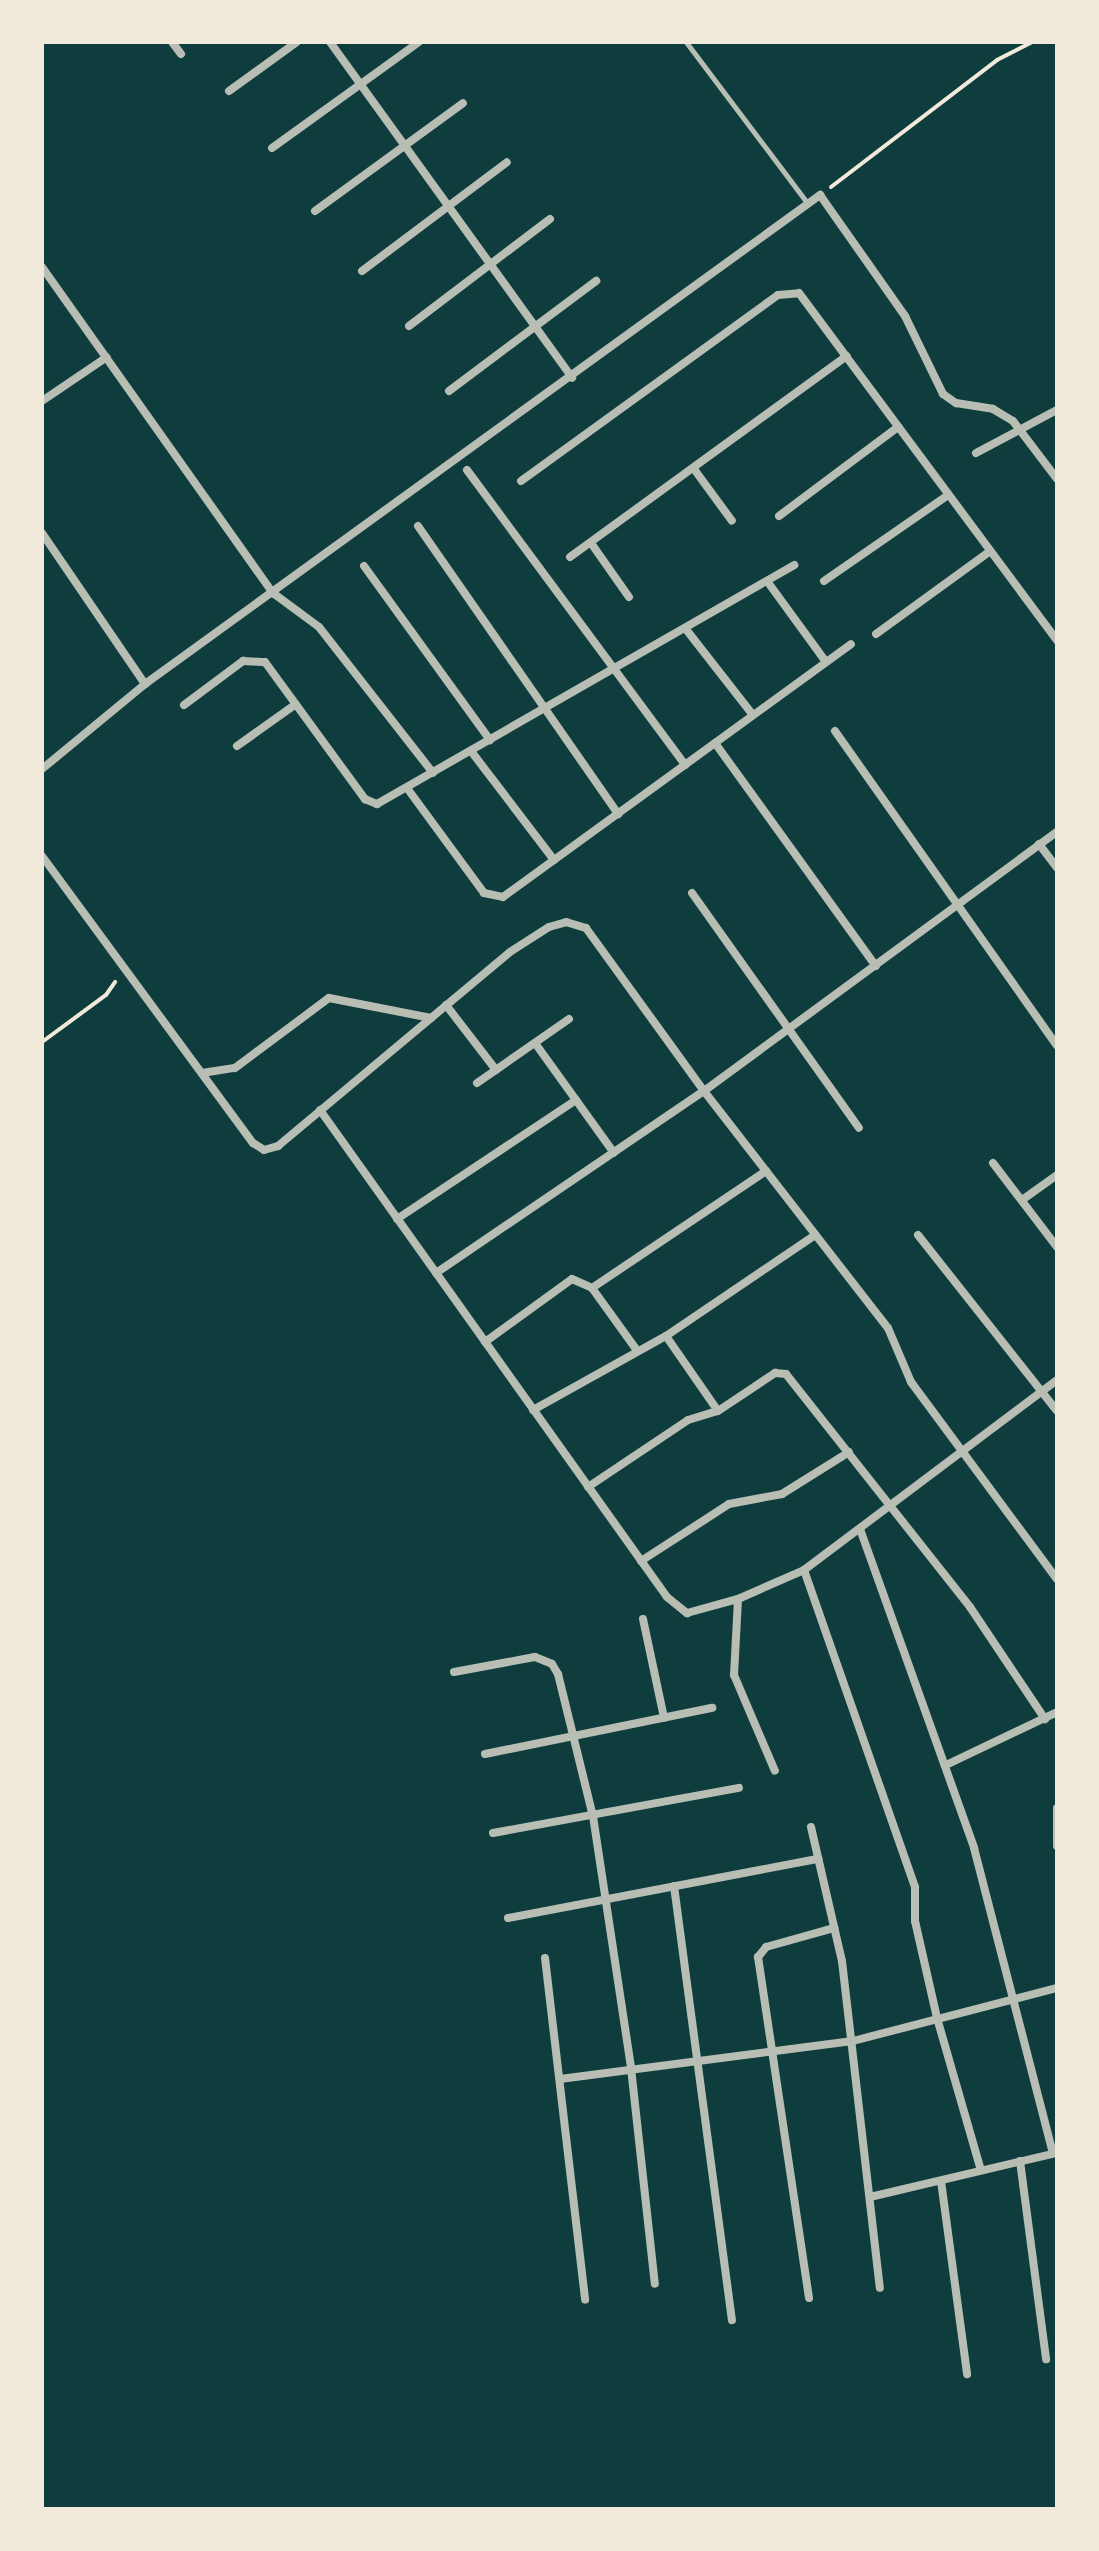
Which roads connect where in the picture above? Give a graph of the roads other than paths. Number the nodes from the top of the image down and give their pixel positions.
1 (172, 42) edge
2 (297, 42) edge
3 (330, 42) edge
4 (419, 42) edge
5 (686, 42) edge
6 (181, 54) dead end
7 (360, 85) junction
8 (229, 91) dead end
9 (463, 103) dead end
10 (404, 146) junction
11 (272, 148) dead end
12 (507, 162) dead end
13 (808, 204) junction
14 (449, 207) junction
15 (315, 211) dead end
16 (550, 219) dead end
17 (490, 265) junction
18 (42, 267) edge
19 (362, 271) dead end
20 (596, 281) dead end
21 (409, 326) dead end
22 (535, 327) junction
23 (847, 356) junction
24 (107, 357) junction
25 (572, 378) junction
26 (449, 391) dead end
27 (42, 401) edge
28 (1057, 410) edge
29 (898, 427) junction
30 (1020, 430) junction
31 (976, 453) dead end
32 (694, 469) junction
33 (467, 470) dead end
34 (1057, 479) edge
35 (521, 481) dead end
36 (948, 495) junction
37 (779, 516) dead end
38 (732, 521) dead end
39 (418, 526) dead end
40 (42, 533) edge
41 (591, 543) junction
42 (989, 552) junction
43 (570, 557) dead end
44 (794, 565) dead end
45 (364, 566) dead end
46 (767, 581) junction
47 (824, 581) dead end
48 (273, 593) junction
49 (629, 597) dead end
50 (685, 628) junction
51 (876, 634) dead end
52 (1057, 641) edge
53 (851, 644) dead end
54 (826, 662) junction
55 (612, 670) junction
56 (145, 684) junction
57 (296, 704) junction
58 (184, 705) dead end
59 (543, 709) junction
60 (753, 715) junction
61 (835, 731) dead end
62 (490, 740) junction
63 (715, 743) junction
64 (237, 746) dead end
65 (471, 751) junction
66 (685, 765) junction
67 (42, 769) edge
68 (433, 773) junction
69 (407, 788) junction
70 (618, 814) junction
71 (1057, 832) edge
72 (1039, 844) junction
73 (42, 856) edge
74 (554, 860) junction
75 (1057, 868) edge
76 (692, 893) dead end
77 (955, 905) junction
78 (876, 966) junction
79 (446, 1005) junction
80 (431, 1018) junction
81 (569, 1019) dead end
82 (790, 1029) junction
83 (535, 1043) junction
84 (1057, 1046) edge
85 (496, 1070) junction
86 (202, 1073) junction
87 (477, 1083) dead end
88 (704, 1091) junction
89 (576, 1100) junction
90 (320, 1110) junction
91 (859, 1128) dead end
92 (614, 1153) junction
93 (993, 1163) dead end
94 (766, 1171) junction
95 (1057, 1175) edge
96 (1022, 1200) junction
97 (397, 1219) junction
98 (815, 1235) junction
99 (918, 1235) dead end
100 (1057, 1247) edge
101 (436, 1273) junction
102 (592, 1288) junction
103 (666, 1336) junction
104 (485, 1342) junction
105 (636, 1349) junction
106 (1057, 1380) edge
107 (1041, 1392) junction
108 (533, 1410) junction
109 (718, 1411) junction
110 (1057, 1411) edge
111 (965, 1450) junction
112 (849, 1452) junction
113 (588, 1487) junction
114 (892, 1507) junction
115 (860, 1529) junction
116 (641, 1561) junction
117 (804, 1570) junction
118 (1057, 1579) edge
119 (738, 1599) junction
120 (643, 1619) dead end
121 (454, 1672) dead end
122 (712, 1708) dead end
123 (1057, 1712) edge
124 (664, 1718) junction
125 (1045, 1719) junction
126 (574, 1739) junction
127 (485, 1754) dead end
128 (946, 1765) junction
129 (775, 1771) dead end
130 (739, 1788) dead end
131 (1057, 1808) edge
132 (593, 1816) junction
133 (811, 1827) dead end
134 (493, 1833) dead end
135 (1057, 1846) edge
136 (818, 1859) junction
137 (674, 1886) junction
138 (605, 1898) junction
139 (508, 1918) dead end
140 (834, 1928) junction
141 (545, 1958) dead end
142 (1057, 1988) edge
143 (1015, 1999) junction
144 (937, 2018) junction
145 (853, 2041) junction
146 (768, 2052) junction
147 (700, 2060) junction
148 (631, 2068) junction
149 (560, 2079) junction
150 (1055, 2153) edge
151 (1020, 2161) junction
152 (981, 2170) junction
153 (941, 2181) junction
154 (870, 2197) junction
155 (655, 2284) dead end
156 (880, 2288) dead end
157 (809, 2298) dead end
158 (585, 2300) dead end
159 (732, 2320) dead end
160 (1046, 2359) dead end
161 (967, 2374) dead end

1 - 6 street
2 - 8 street
3 - 7 street
4 - 7 street
5 - 13 lane
7 - 10 street
7 - 11 street
9 - 10 street
10 - 14 street
10 - 15 street
12 - 14 street
13 - 25 street
13 - 30 street
14 - 17 street
14 - 19 street
16 - 17 street
17 - 21 street
17 - 22 street
18 - 24 street
20 - 22 street
22 - 25 street
22 - 26 street
23 - 29 street
23 - 32 street
23 - 35 street
24 - 27 street
24 - 48 street
25 - 48 street
28 - 30 street
29 - 36 street
29 - 37 street
30 - 31 street
30 - 34 street
32 - 38 street
32 - 41 street
33 - 55 street
36 - 42 street
36 - 47 street
39 - 59 street
40 - 56 street
41 - 43 street
41 - 49 street
42 - 51 street
42 - 52 street
44 - 46 street
45 - 62 street
46 - 50 street
46 - 54 street
48 - 56 street
48 - 68 street
50 - 55 street
50 - 60 street
53 - 54 street
54 - 60 street
55 - 59 street
55 - 66 street
56 - 67 street
57 - 58 street
57 - 64 street
57 - 69 street
59 - 62 street
59 - 70 street
60 - 63 street
61 - 77 street
62 - 65 street
63 - 66 street
63 - 78 street
65 - 68 street
65 - 74 street
66 - 70 street
68 - 69 street
69 - 74 street
70 - 74 street
71 - 72 street
72 - 75 street
72 - 77 street
73 - 86 street
76 - 82 street
77 - 78 street
77 - 84 street
78 - 82 street
79 - 80 street
79 - 85 street
79 - 88 street
80 - 86 street
80 - 90 street
81 - 83 street
82 - 88 street
82 - 91 street
83 - 85 street
83 - 89 street
85 - 87 street
86 - 90 street
88 - 92 street
88 - 94 street
89 - 92 street
89 - 97 street
90 - 97 street
92 - 101 street
93 - 96 street
94 - 98 street
94 - 102 street
95 - 96 street
96 - 100 street
97 - 101 street
98 - 103 street
98 - 111 street
99 - 107 street
101 - 104 street
102 - 104 street
102 - 105 street
103 - 105 street
103 - 109 street
104 - 108 street
105 - 108 street
106 - 107 street
107 - 110 street
107 - 111 street
108 - 113 street
109 - 112 street
109 - 113 street
111 - 114 street
111 - 118 street
112 - 114 street
112 - 116 street
113 - 116 street
114 - 115 street
114 - 125 street
115 - 117 street
115 - 128 street
116 - 119 street
117 - 119 street
117 - 144 street
119 - 129 street
120 - 124 street
121 - 126 street
122 - 124 street
123 - 125 street
124 - 126 street
125 - 128 street
126 - 127 street
126 - 132 street
128 - 143 street
130 - 132 street
131 - 135 street
132 - 134 street
132 - 138 street
133 - 136 street
136 - 137 street
136 - 140 street
137 - 138 street
137 - 147 street
138 - 139 street
138 - 148 street
140 - 145 street
140 - 146 street
141 - 149 street
142 - 143 street
143 - 144 street
143 - 150 street
144 - 145 street
144 - 152 street
145 - 146 street
145 - 154 street
146 - 147 street
146 - 157 street
147 - 148 street
147 - 159 street
148 - 149 street
148 - 155 street
149 - 158 street
150 - 151 street
151 - 152 street
151 - 160 street
152 - 153 street
153 - 154 street
153 - 161 street
154 - 156 street

